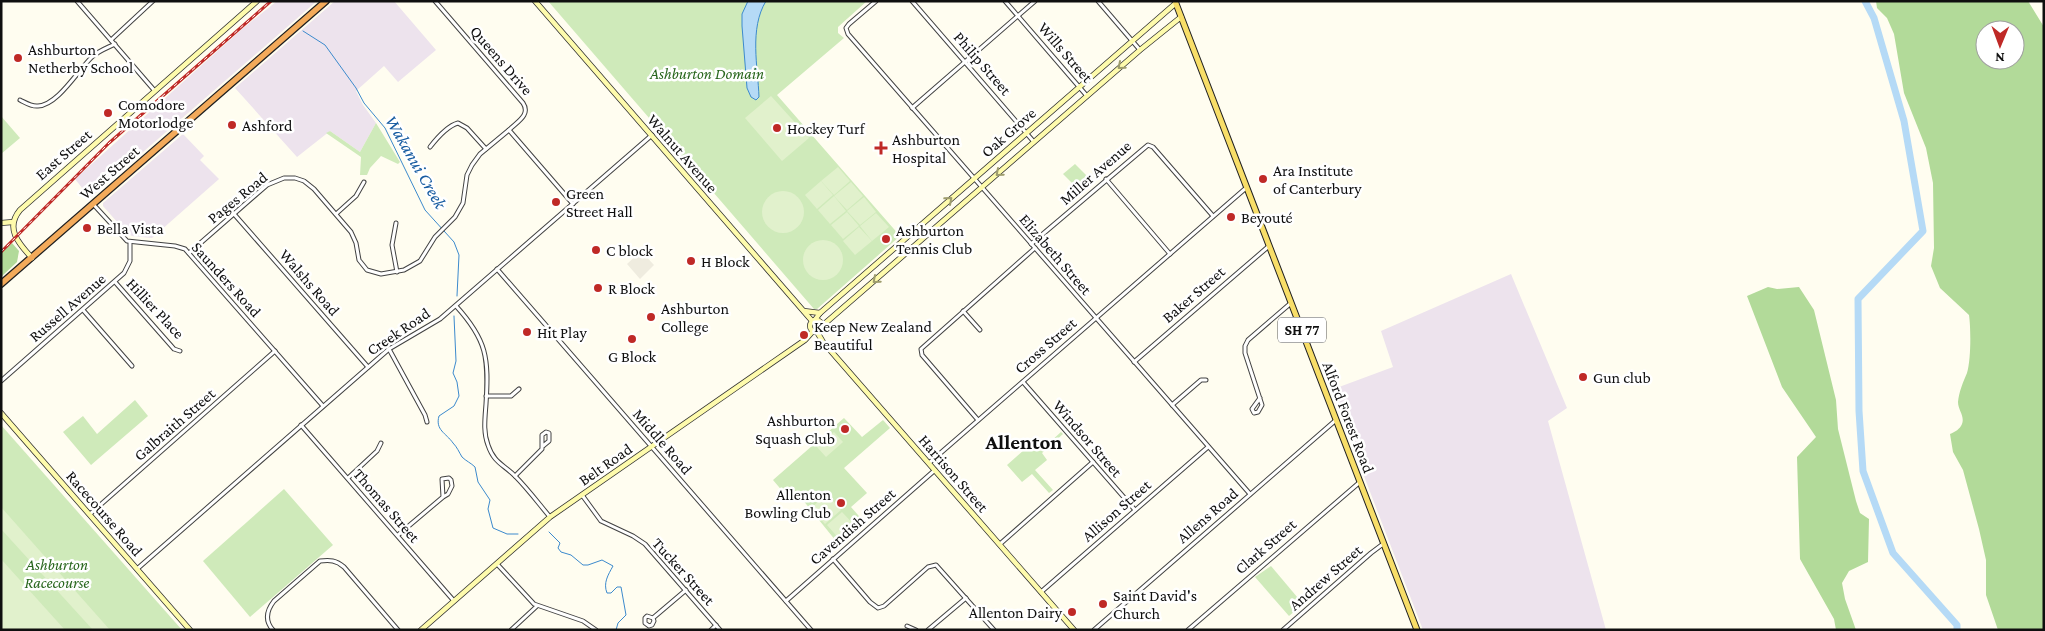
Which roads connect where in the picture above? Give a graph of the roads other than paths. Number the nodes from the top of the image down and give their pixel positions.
1 (77, 1) edge
2 (153, 1) edge
3 (256, 1) edge
4 (326, 1) edge
5 (434, 1) edge
6 (535, 1) edge
7 (876, 1) edge
8 (912, 1) edge
9 (1005, 1) edge
10 (1035, 1) edge
11 (1098, 1) edge
12 (1175, 2) edge
13 (1018, 16) junction
14 (1180, 17) junction
15 (111, 40) junction
16 (1132, 40) junction
17 (115, 44) junction
18 (1140, 50) junction
19 (965, 62) junction
20 (1080, 87) junction
21 (154, 90) junction
22 (1088, 96) junction
23 (20, 100) dead end
24 (912, 108) junction
25 (509, 130) junction
26 (1027, 132) junction
27 (652, 135) junction
28 (1035, 142) junction
29 (430, 147) dead end
30 (486, 150) junction
31 (974, 178) junction
32 (1106, 179) junction
33 (364, 182) dead end
34 (982, 188) junction
35 (1247, 188) junction
36 (93, 204) junction
37 (573, 204) junction
38 (234, 214) junction
39 (336, 214) junction
40 (1213, 216) junction
41 (13, 222) junction
42 (1, 223) edge
43 (396, 223) dead end
44 (130, 242) junction
45 (1031, 244) junction
46 (1269, 246) junction
47 (1035, 248) junction
48 (189, 253) junction
49 (1170, 254) junction
50 (32, 258) junction
51 (497, 269) junction
52 (397, 272) junction
53 (115, 282) junction
54 (1, 284) edge
55 (1291, 303) junction
56 (456, 306) junction
57 (84, 310) junction
58 (804, 311) junction
59 (963, 311) junction
60 (820, 313) junction
61 (1096, 318) junction
62 (814, 321) junction
63 (822, 326) junction
64 (980, 330) dead end
65 (815, 332) junction
66 (389, 349) junction
67 (180, 351) dead end
68 (275, 351) junction
69 (1134, 362) junction
70 (132, 366) dead end
71 (368, 367) junction
72 (1206, 380) dead end
73 (1, 381) edge
74 (1023, 382) junction
75 (519, 389) dead end
76 (486, 396) junction
77 (1260, 398) dead end
78 (1172, 405) junction
79 (323, 406) junction
80 (1, 413) edge
81 (978, 420) junction
82 (1336, 420) junction
83 (427, 422) dead end
84 (301, 425) junction
85 (381, 443) dead end
86 (543, 446) dead end
87 (652, 447) junction
88 (1208, 447) junction
89 (1093, 462) junction
90 (929, 463) junction
91 (935, 470) junction
92 (515, 476) junction
93 (348, 478) junction
94 (1360, 482) junction
95 (1250, 494) junction
96 (582, 495) junction
97 (443, 496) junction
98 (1135, 510) junction
99 (90, 514) junction
100 (550, 517) junction
101 (398, 535) junction
102 (1000, 544) junction
103 (1384, 544) junction
104 (833, 560) junction
105 (497, 564) junction
106 (137, 568) junction
107 (686, 590) junction
108 (1041, 592) junction
109 (966, 598) junction
110 (454, 601) junction
111 (786, 601) junction
112 (537, 606) junction
113 (653, 618) dead end
114 (716, 625) junction
115 (907, 626) dead end
116 (190, 630) edge
117 (272, 630) edge
118 (398, 630) edge
119 (421, 630) edge
120 (511, 630) edge
121 (596, 630) edge
122 (711, 630) edge
123 (720, 630) edge
124 (811, 630) edge
125 (916, 630) edge
126 (928, 630) edge
127 (994, 630) edge
128 (1074, 630) edge
129 (1094, 630) edge
130 (1188, 630) edge
131 (1283, 630) edge
132 (1417, 630) edge

1 - 15 street
2 - 15 street
3 - 21 street, East Street
4 - 36 highway, West Street
5 - 25 street, Queens Drive
6 - 27 street, Walnut Avenue
7 - 24 street, Elizabeth Street
8 - 19 street, Philip Street
9 - 13 street, Wills Street
10 - 13 street
11 - 16 street
12 - 14 main road, SH 77
12 - 16 street, Oak Grove
13 - 19 street
13 - 20 street, Wills Street
14 - 18 street, Oak Grove
14 - 35 main road, Alford Forest Road / SH 77
15 - 17 street
16 - 18 street
16 - 20 street, Oak Grove
17 - 21 street
17 - 23 street
18 -> 22 street, Oak Grove
19 - 24 street
19 - 26 street, Philip Street
20 - 22 street, Wills Street
20 - 26 street, Oak Grove
21 - 41 street, East Street
22 - 28 street, Oak Grove
24 - 31 street, Elizabeth Street
25 - 30 street, Pages Road
25 - 37 street
26 - 28 street, Philip Street
26 - 31 street, Oak Grove
27 - 37 street, Creek Road
27 - 58 street, Walnut Avenue
28 -> 34 street, Oak Grove
29 - 30 street
30 - 52 street, Pages Road
31 - 34 street, Elizabeth Street
60 -> 31 street, Oak Grove
32 - 40 street, Miller Avenue
32 - 45 street, Miller Avenue
32 - 49 street
33 - 39 street
34 - 45 street, Elizabeth Street
34 -> 63 street, Oak Grove
35 - 40 street, Cross Street
35 - 46 main road, Alford Forest Road / SH 77
36 - 44 street
36 - 50 highway, West Street
37 - 51 street, Creek Road
38 - 39 street, Pages Road
38 - 48 street, Pages Road
38 - 71 street, Walshs Road
39 - 52 street, Pages Road
40 - 49 street, Cross Street
41 - 42 street
41 - 50 street
43 - 52 street
44 - 48 street, Saunders Road
44 - 53 street, Russell Avenue
45 - 47 street, Elizabeth Street
46 - 55 main road, Alford Forest Road / SH 77
46 - 69 street, Baker Street
47 - 59 street
47 - 61 street, Elizabeth Street
48 - 68 street, Saunders Road
49 - 61 street, Cross Street
50 - 54 highway, West Street
51 - 56 street, Creek Road
51 - 87 street, Middle Road
53 - 57 street, Russell Avenue
53 - 67 street, Hillier Place
55 - 77 street
55 - 82 main road, Alford Forest Road / SH 77
56 - 66 street, Creek Road
56 - 76 street
57 - 70 street
57 - 73 street, Russell Avenue
58 - 60 street
58 - 62 street, Walnut Avenue
59 - 64 street
59 - 81 street
60 - 62 street, Oak Grove
61 - 69 street, Elizabeth Street
61 - 74 street, Cross Street
62 - 63 street
62 - 65 street
63 - 65 street
65 - 87 street, Belt Road
65 - 90 street, Harrison Street
66 - 71 street, Creek Road
66 - 83 street
68 - 79 street, Saunders Road
68 - 99 street, Galbraith Street
69 - 78 street, Elizabeth Street
71 - 79 street, Creek Road
72 - 78 street
74 - 81 street, Cross Street
74 - 89 street, Windsor Street
75 - 76 street
76 - 92 street
78 - 88 street, Elizabeth Street
79 - 84 street, Creek Road
80 - 99 street, Racecourse Road
81 - 90 street, Cross Street
82 - 94 main road, Alford Forest Road / SH 77
82 - 95 street, Allens Road
84 - 93 street, Thomas Street
84 - 106 street, Creek Road
85 - 93 street
86 - 92 street
87 - 96 street, Belt Road
87 - 111 street, Middle Road
88 - 95 street, Elizabeth Street
88 - 98 street, Allison Street
89 - 98 street, Windsor Street
89 - 102 street
90 - 91 street, Harrison Street
91 - 102 street, Harrison Street
91 - 104 street, Cavendish Street
92 - 100 street
93 - 101 street, Thomas Street
94 - 103 main road, Alford Forest Road / SH 77
94 - 130 street, Clark Street
95 - 129 street, Allens Road
96 - 100 street, Belt Road
96 - 107 street, Tucker Street
97 - 97 street
97 - 101 street
98 - 108 street, Allison Street
99 - 106 street, Racecourse Road
100 - 105 street, Belt Road
101 - 110 street, Thomas Street
102 - 108 street, Harrison Street
103 - 131 street, Andrew Street
103 - 132 main road, Alford Forest Road / SH 77
104 - 109 street
104 - 111 street, Cavendish Street
105 - 110 street, Belt Road
105 - 112 street
106 - 116 street, Racecourse Road
107 - 113 street
107 - 114 street, Tucker Street
108 - 128 street, Harrison Street
109 - 126 street
109 - 127 street
110 - 119 street, Belt Road
111 - 124 street, Middle Road
112 - 120 street
112 - 121 street
114 - 122 street
114 - 123 street, Tucker Street
115 - 125 street
117 - 118 street

